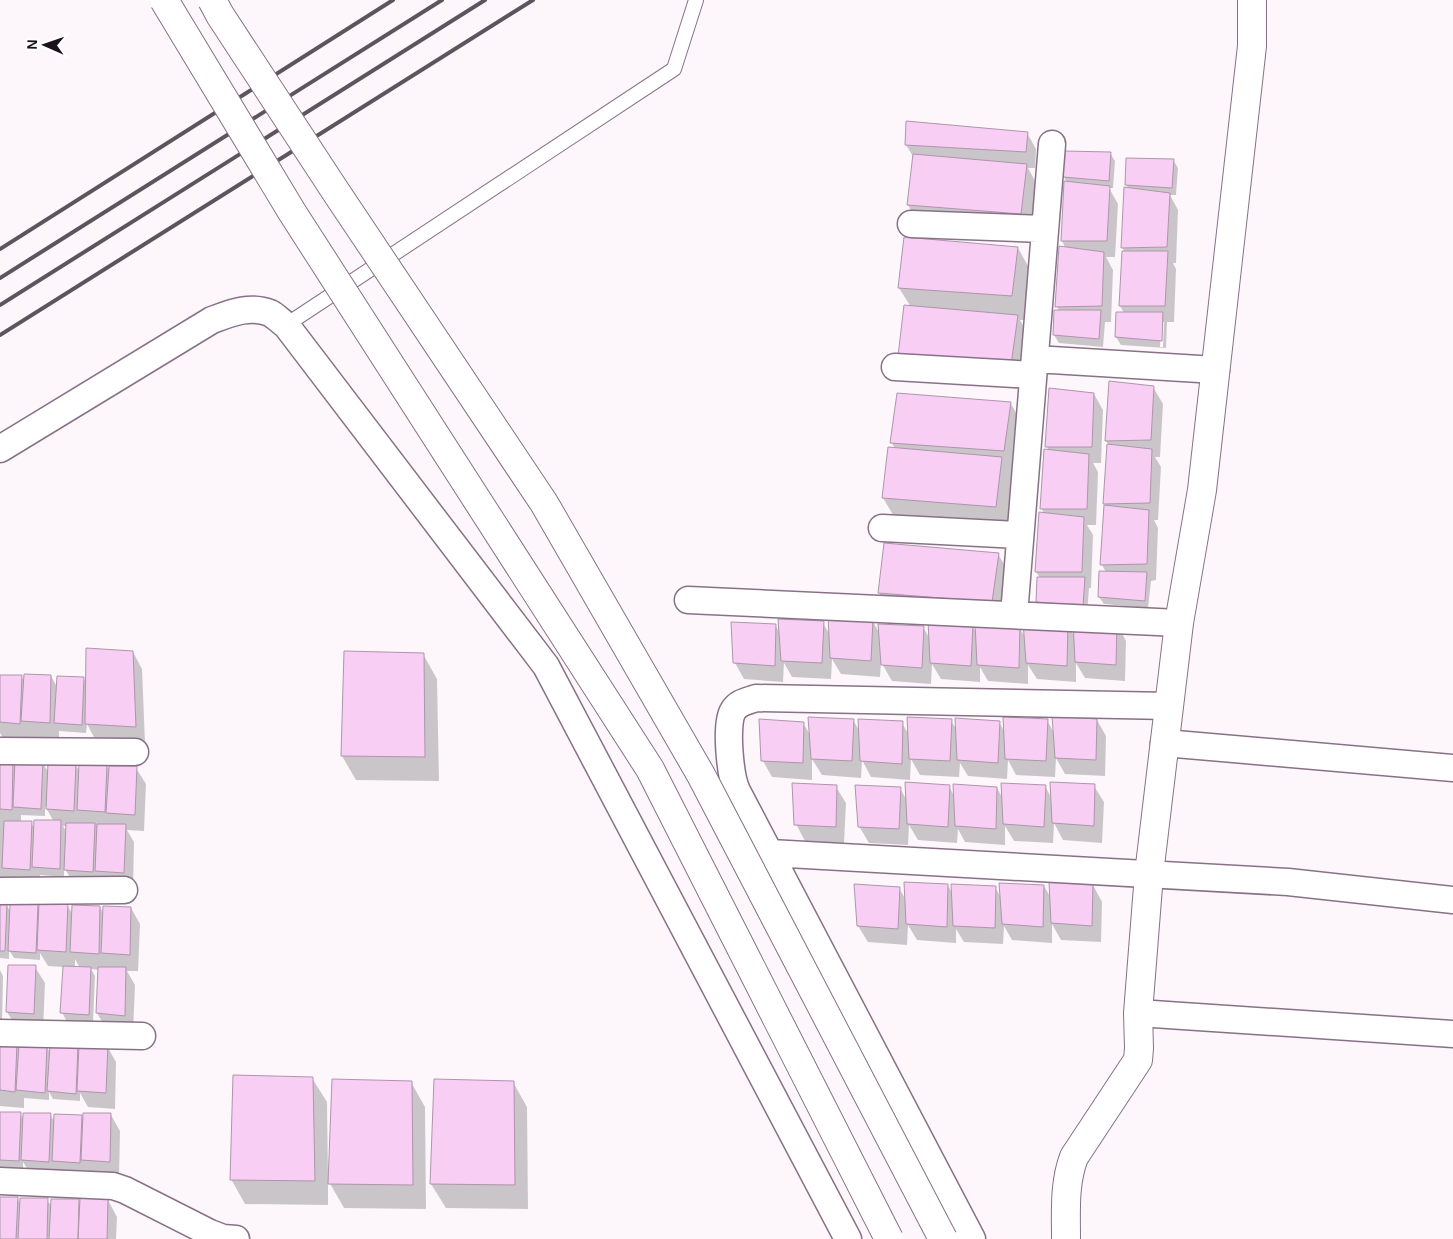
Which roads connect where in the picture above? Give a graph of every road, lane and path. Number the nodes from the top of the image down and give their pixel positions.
1 (164, 0) edge
2 (212, 0) edge
3 (696, 0) edge
4 (1252, 0) edge
5 (1052, 144) dead end
6 (911, 224) dead end
7 (1045, 229) junction
8 (286, 325) junction
9 (895, 367) dead end
10 (1034, 367) junction
11 (1216, 370) junction
12 (0, 449) edge
13 (882, 528) dead end
14 (1020, 535) junction
15 (688, 600) dead end
16 (1014, 615) junction
17 (1179, 623) junction
18 (1169, 706) junction
19 (1164, 743) junction
20 (0, 751) edge
21 (135, 752) dead end
22 (1453, 768) edge
23 (770, 853) junction
24 (1149, 874) junction
25 (124, 890) dead end
26 (0, 891) edge
27 (1453, 900) edge
28 (1138, 1014) junction
29 (0, 1033) edge
30 (1453, 1034) edge
31 (142, 1036) dead end
32 (0, 1181) edge
33 (236, 1239) edge
34 (848, 1239) edge
35 (889, 1239) edge
36 (943, 1239) edge
37 (972, 1239) edge
38 (1066, 1239) edge

1 - 35 street, bridge
2 - 36 street, bridge
3 - 8 lane
4 - 11 street
5 - 7 street
6 - 7 street
7 - 10 street
8 - 12 street
8 - 34 street
9 - 10 street
10 - 11 street
10 - 14 street
11 - 17 street
13 - 14 street
14 - 16 street
15 - 16 street
16 - 17 street
17 - 18 street
18 - 19 street
18 - 23 street
19 - 22 street
19 - 24 street
20 - 21 street
23 - 24 street
23 - 37 street
24 - 27 street
24 - 28 street
25 - 26 street
28 - 30 street
28 - 38 street
29 - 31 street
32 - 33 street

